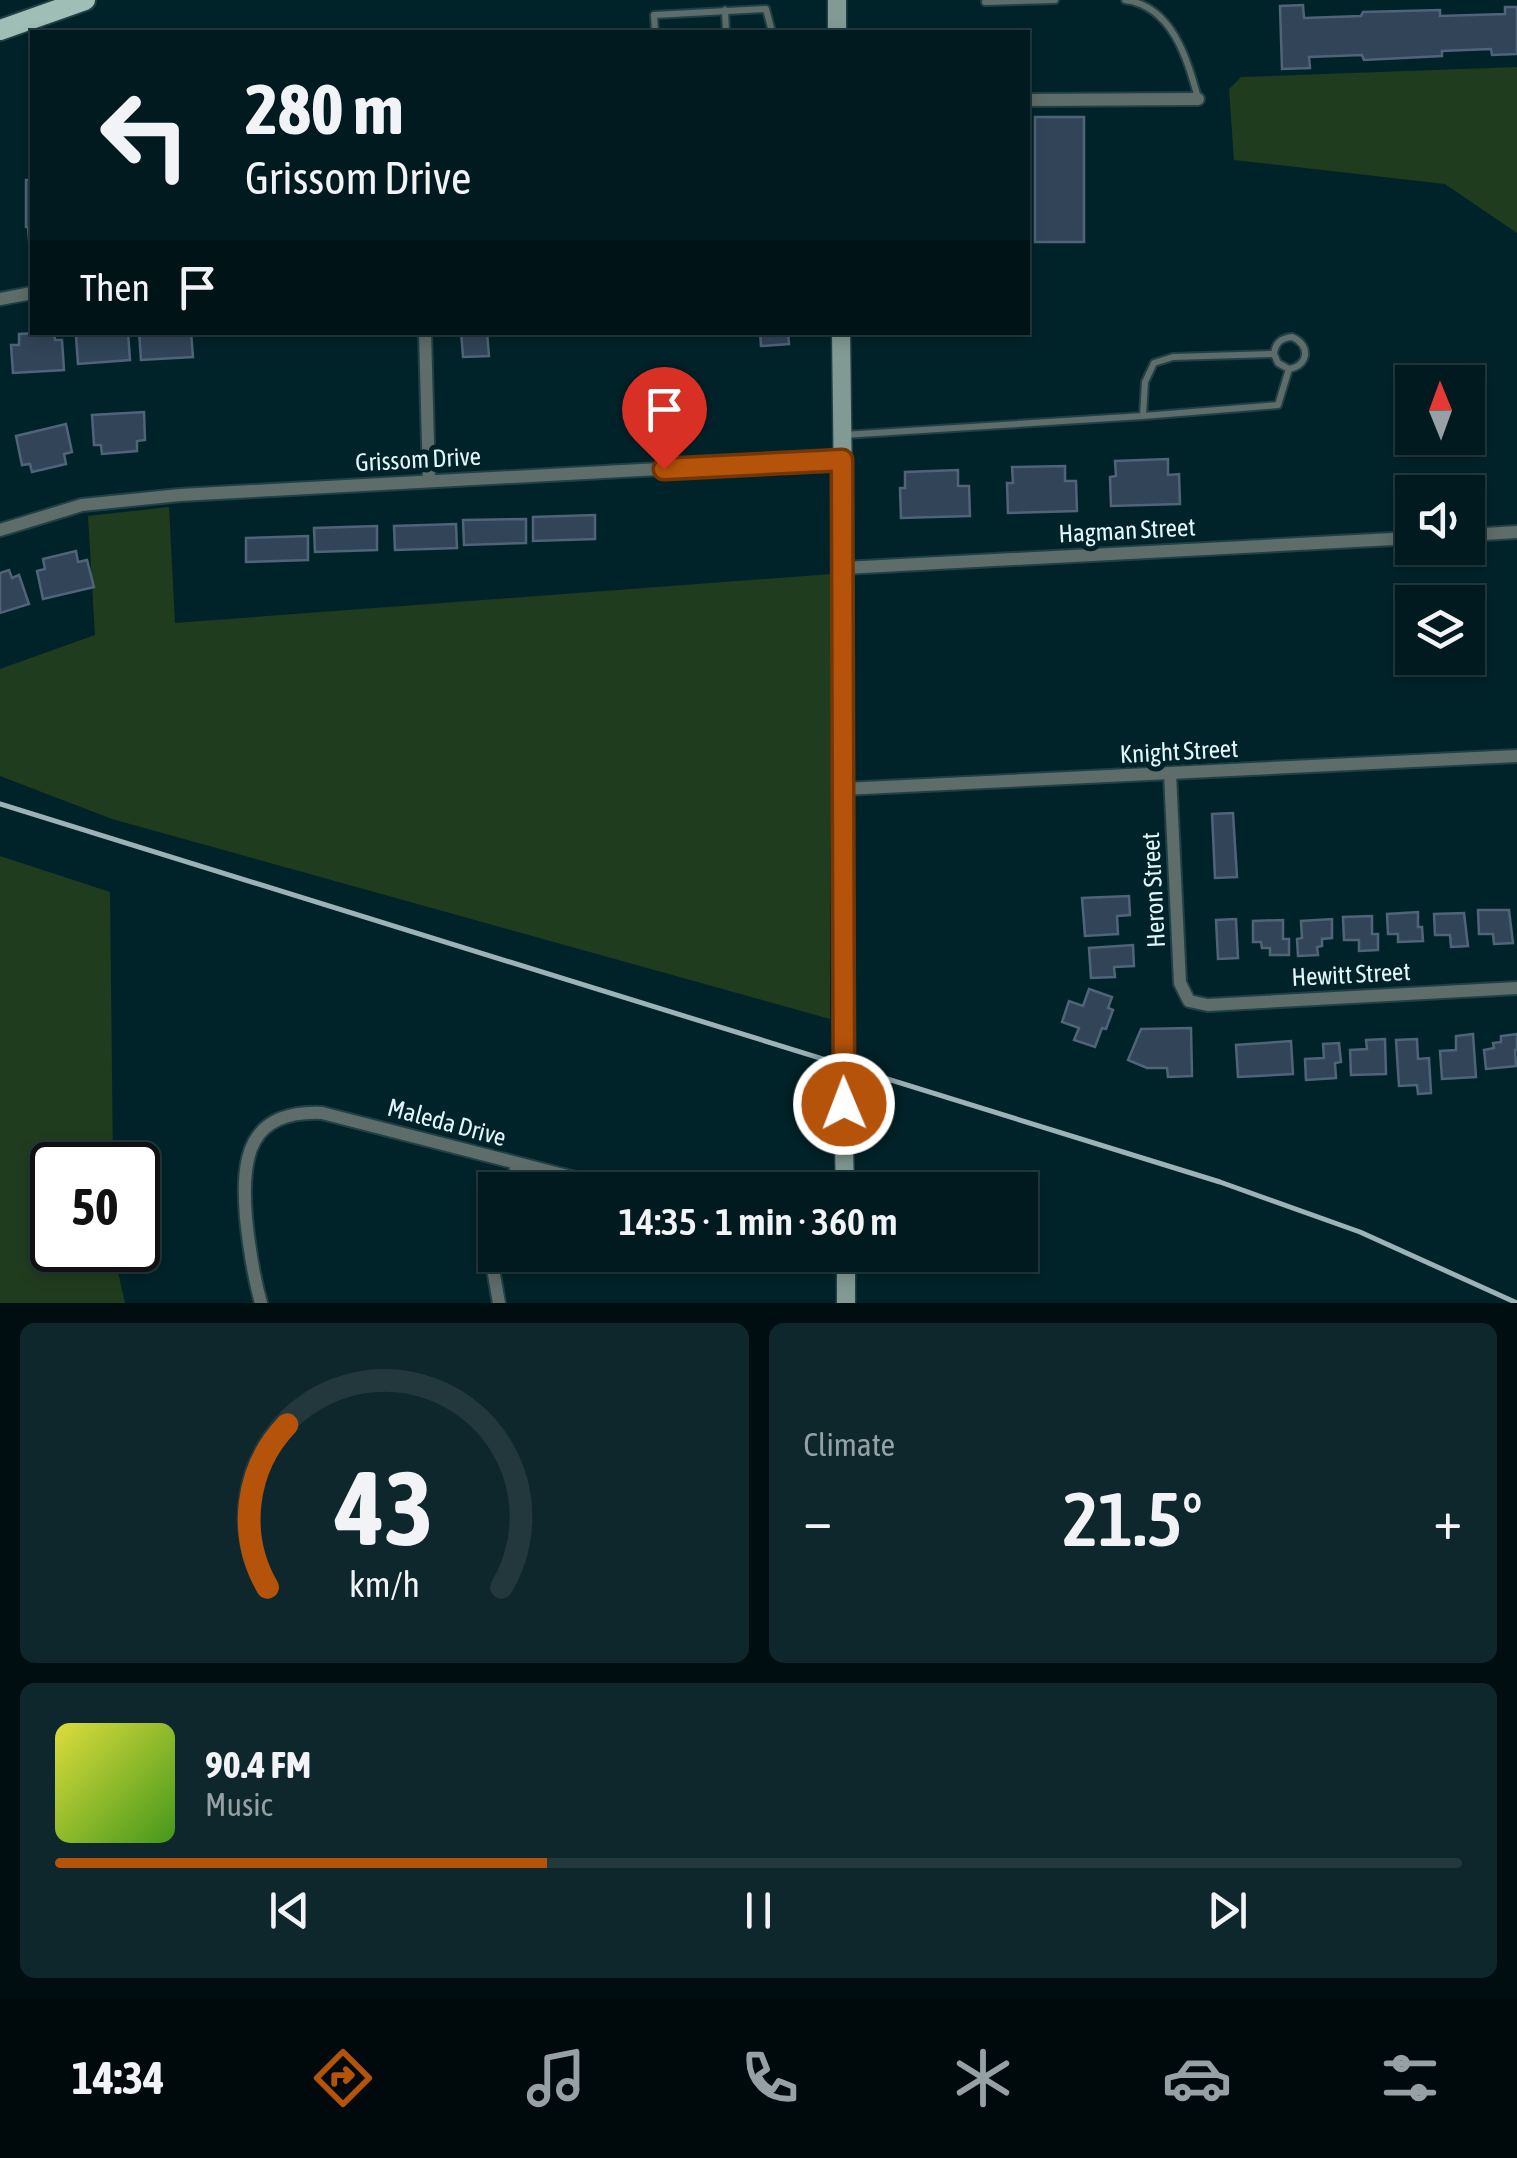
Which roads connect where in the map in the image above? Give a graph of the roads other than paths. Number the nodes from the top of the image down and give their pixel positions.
1 (85, 0) edge
2 (837, 0) edge
3 (1055, 0) edge
4 (1125, 0) edge
5 (986, 2) edge
6 (725, 10) junction
7 (0, 30) edge
8 (655, 30) edge
9 (726, 30) edge
10 (771, 30) edge
11 (838, 30) edge
12 (1198, 99) joint
13 (1030, 100) edge
14 (30, 293) edge
15 (0, 299) edge
16 (425, 335) edge
17 (841, 335) edge
18 (1274, 354) junction
19 (1290, 368) junction
20 (1143, 416) junction
21 (842, 435) junction
22 (842, 460) junction
23 (429, 481) junction
24 (0, 530) edge
25 (1517, 532) edge
26 (1485, 534) edge
27 (1395, 539) edge
28 (844, 568) junction
29 (1517, 756) edge
30 (1170, 774) junction
31 (844, 789) junction
32 (1517, 988) edge
33 (1188, 1001) joint
34 (517, 1164) junction
35 (515, 1172) edge
36 (549, 1172) edge
37 (845, 1172) edge
38 (493, 1272) edge
39 (846, 1272) edge
40 (261, 1303) edge
41 (499, 1303) edge
42 (846, 1303) edge

1 - 7 main road
2 - 11 main road
3 - 5 lane
4 - 12 lane
6 - 8 lane
6 - 9 lane
6 - 10 lane
12 - 13 street
14 - 15 street
16 - 23 street
17 - 21 main road
18 - 19 lane
18 - 19 lane
18 - 20 lane
19 - 20 lane
20 - 21 lane
21 - 22 main road
22 - 23 street, Grissom Drive
22 - 28 main road
23 - 24 street, Grissom Drive
25 - 26 street
27 - 28 street, Hagman Street
28 - 31 main road
29 - 30 street, Knight Street
30 - 31 street, Knight Street
30 - 33 street, Heron Street
31 - 37 main road, bridge
32 - 33 street, Hewitt Street
34 - 35 street
34 - 36 street, Maleda Drive
34 - 40 street, Maleda Drive
38 - 41 street
39 - 42 main road

